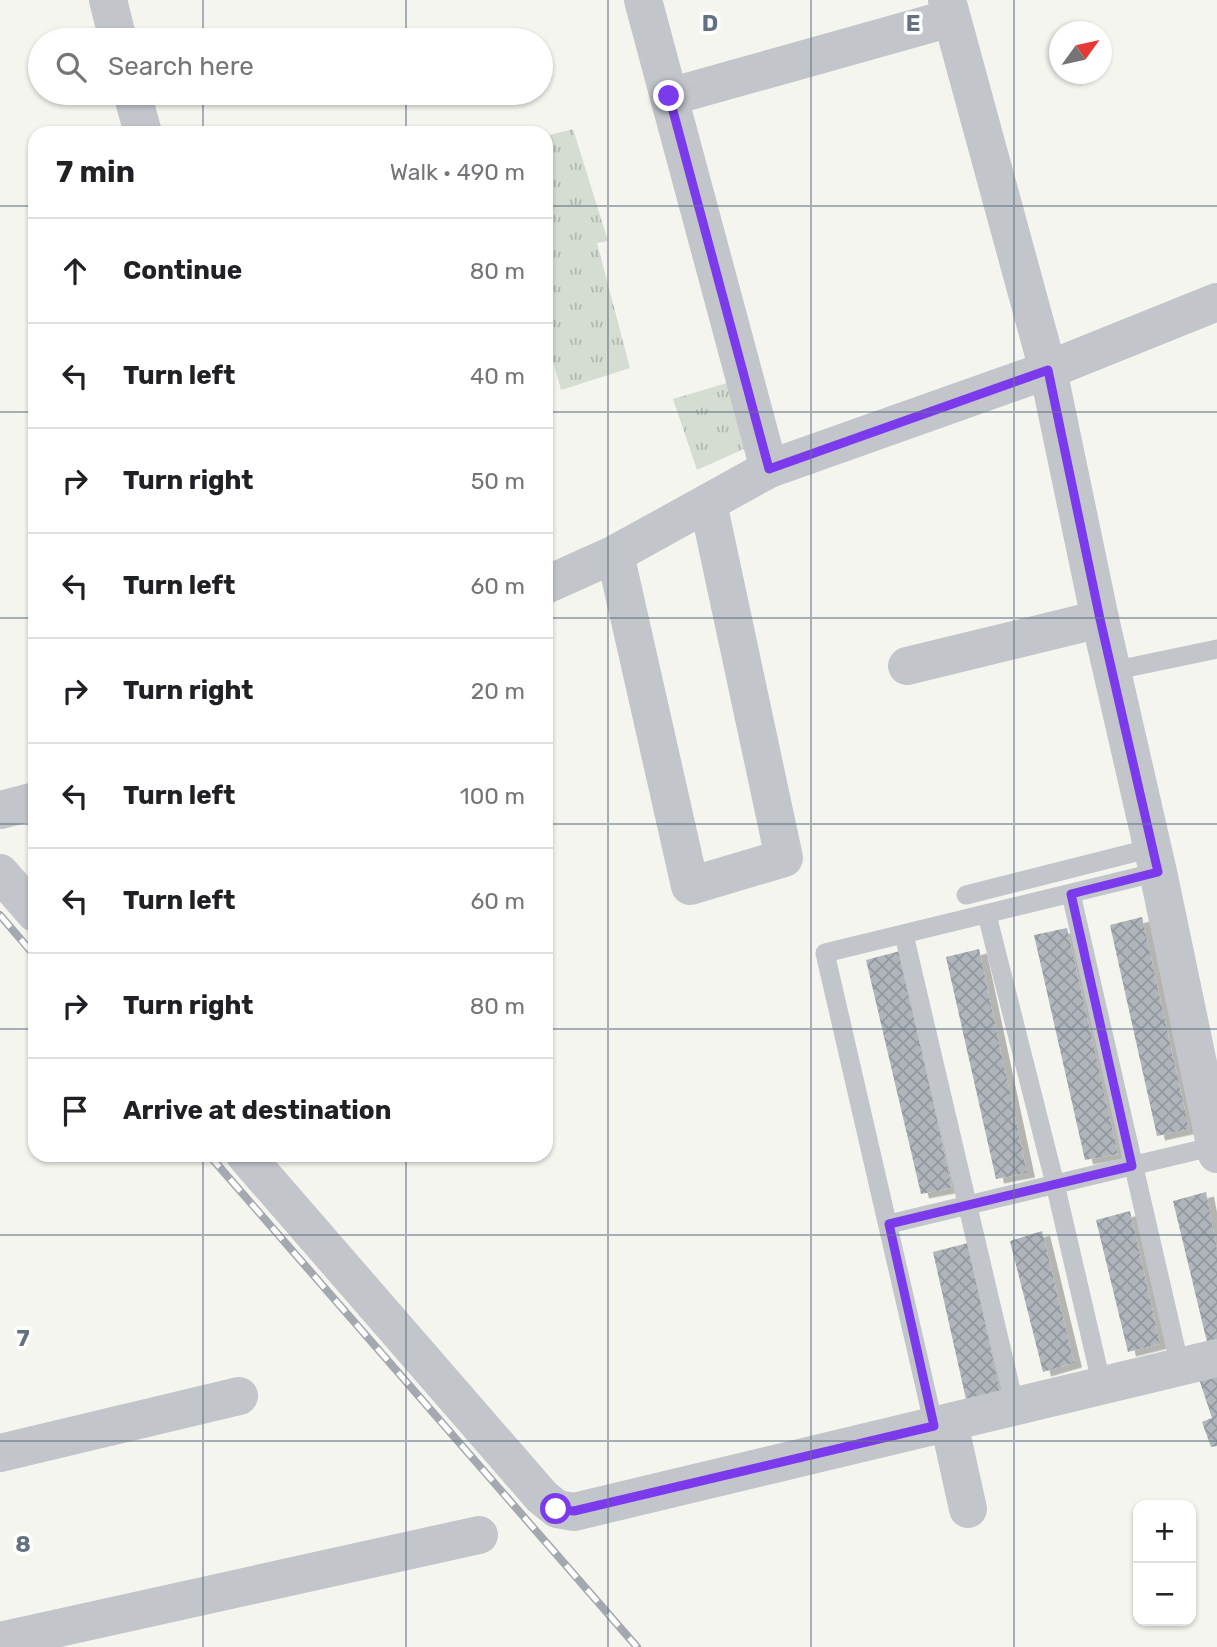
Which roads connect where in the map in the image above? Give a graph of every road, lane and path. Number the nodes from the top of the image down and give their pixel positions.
1 (108, 0) edge
2 (643, 0) edge
3 (949, 9) edge
4 (115, 28) edge
5 (669, 96) junction
6 (135, 105) edge
7 (141, 126) edge
8 (1217, 302) edge
9 (1048, 370) junction
10 (769, 469) junction
11 (708, 503) junction
12 (615, 554) junction
13 (553, 581) edge
14 (1100, 619) junction
15 (1217, 649) edge
16 (907, 666) dead end
17 (1112, 671) junction
18 (28, 803) edge
19 (0, 810) edge
20 (1155, 860) junction
21 (0, 873) edge
22 (1071, 894) junction
23 (966, 895) dead end
24 (28, 905) edge
25 (987, 915) junction
26 (904, 935) junction
27 (1216, 1150) edge
28 (251, 1162) edge
29 (1132, 1166) junction
30 (1055, 1184) junction
31 (967, 1205) junction
32 (889, 1224) junction
33 (1217, 1358) edge
34 (1180, 1367) junction
35 (1102, 1386) junction
36 (239, 1396) dead end
37 (1015, 1407) junction
38 (941, 1425) junction
39 (0, 1453) edge
40 (968, 1509) dead end
41 (479, 1535) dead end
42 (0, 1641) edge

1 - 4 street
2 - 5 street
3 - 5 street
3 - 9 street
5 - 10 street
6 - 7 street
8 - 9 street
9 - 10 street
9 - 14 street
10 - 11 street
11 - 12 street
11 - 12 street
12 - 13 street
14 - 16 street
14 - 17 street
15 - 17 lane
17 - 20 street
18 - 19 street
20 - 22 lane
20 - 23 lane
20 - 27 street
21 - 24 street
22 - 25 lane
22 - 29 lane
25 - 26 lane
25 - 30 lane
26 - 31 lane
26 - 32 lane
27 - 29 lane
28 - 38 street
29 - 30 lane
29 - 34 lane
30 - 31 lane
30 - 35 lane
31 - 32 lane
31 - 37 lane
32 - 38 lane
33 - 34 street
34 - 35 street
35 - 37 street
36 - 39 street
37 - 38 street
38 - 40 street
41 - 42 street

